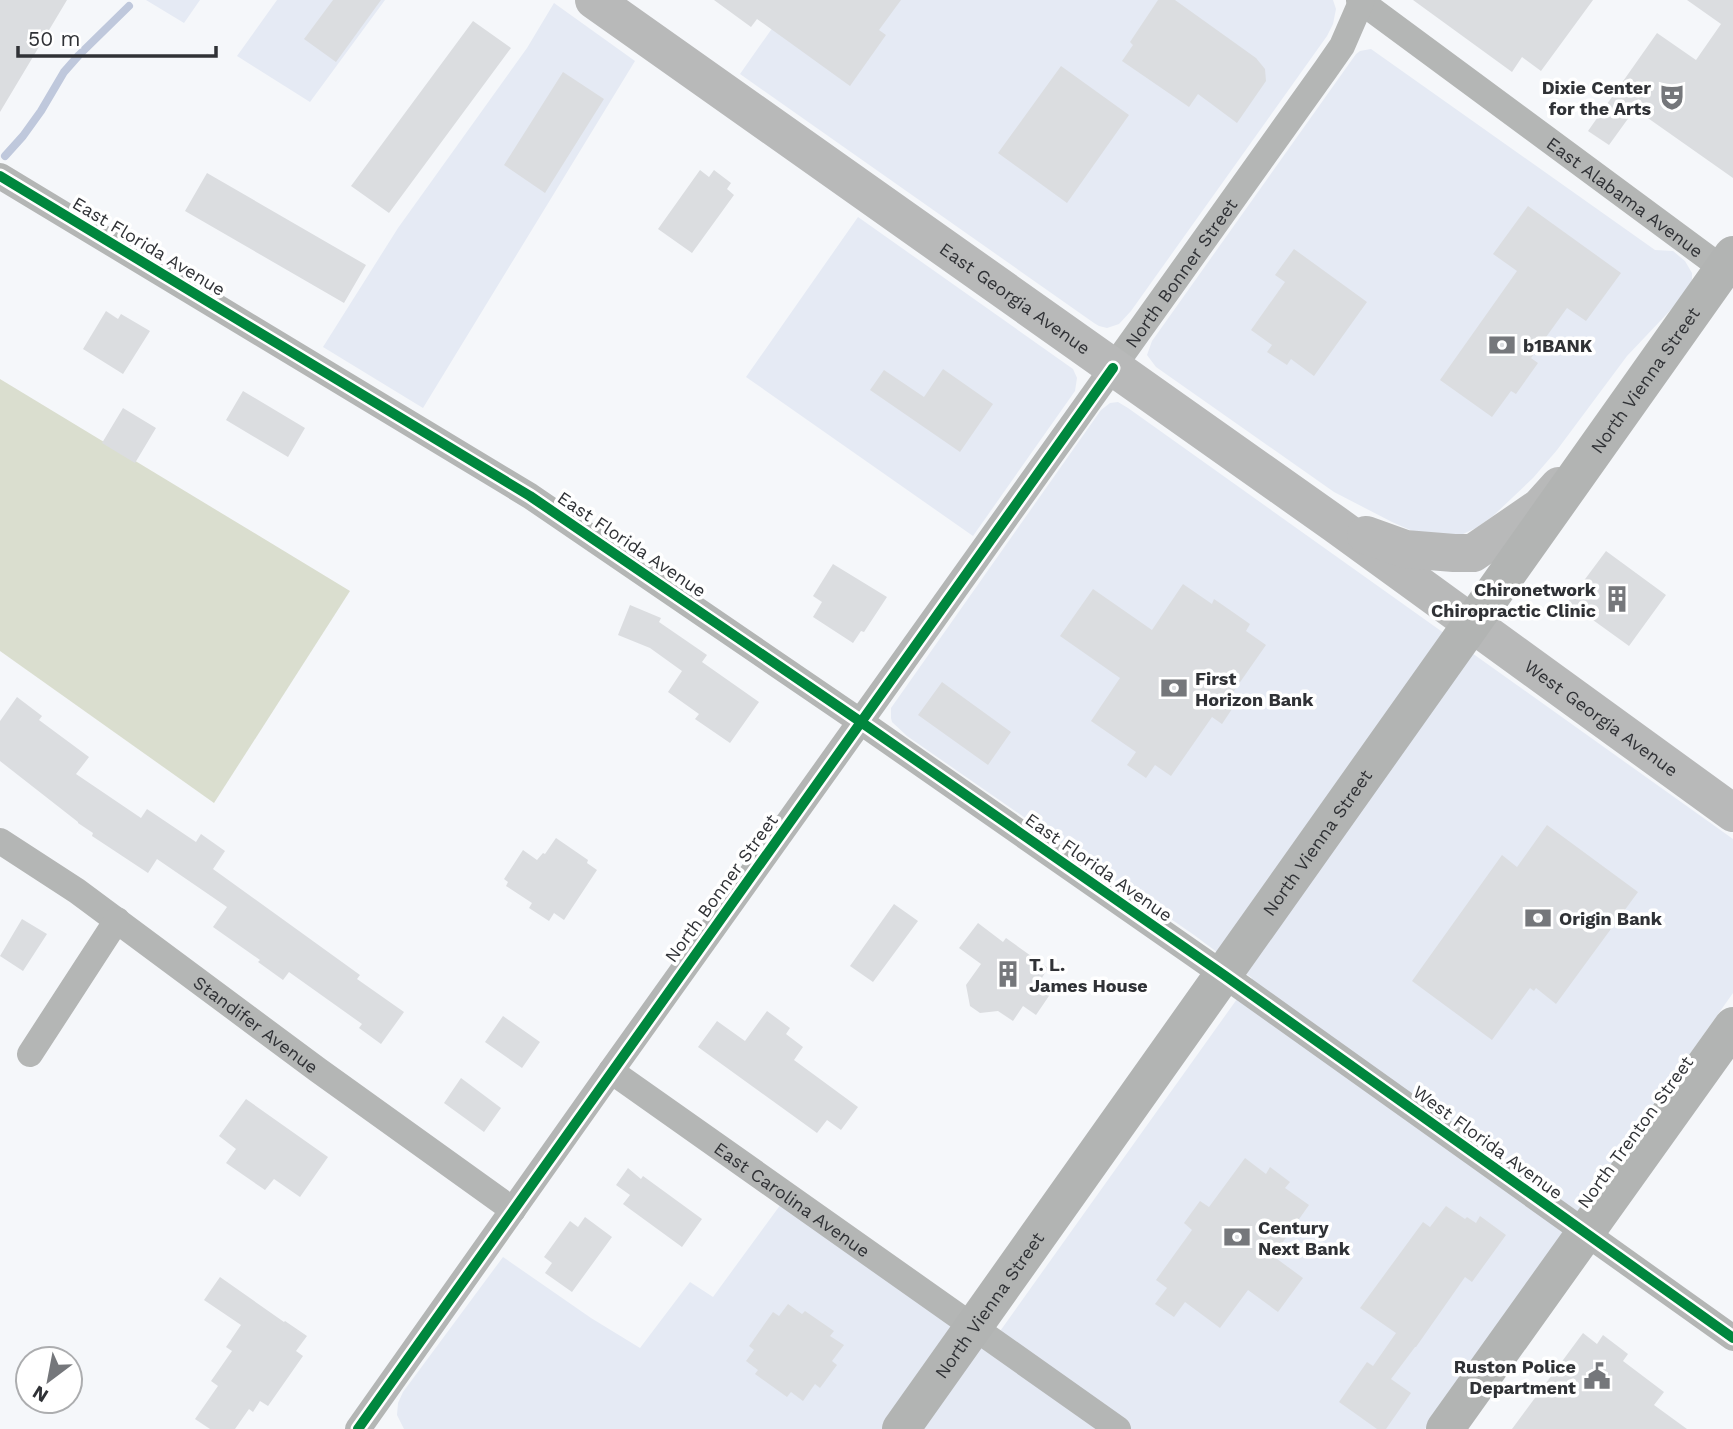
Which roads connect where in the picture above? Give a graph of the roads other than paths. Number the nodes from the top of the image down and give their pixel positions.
1 (594, 0) edge
2 (1361, 1) edge
3 (0, 176) edge
4 (1728, 262) edge
5 (1113, 368) junction
6 (1603, 438) junction
7 (1335, 524) junction
8 (1471, 624) junction
9 (861, 722) junction
10 (1733, 814) edge
11 (0, 841) edge
12 (117, 920) junction
13 (1224, 975) junction
14 (1733, 1026) edge
15 (30, 1054) dead end
16 (611, 1071) junction
17 (513, 1210) junction
18 (1585, 1232) junction
19 (974, 1326) junction
20 (1733, 1338) edge
21 (361, 1428) edge
22 (901, 1429) edge
23 (1118, 1429) edge
24 (1445, 1429) edge

1 - 5 main road, East Georgia Avenue
2 - 4 street, East Alabama Avenue
2 - 5 street, North Bonner Street
3 - 9 street, East Florida Avenue
4 - 6 highway, North Vienna Street
5 - 7 main road, East Georgia Avenue
5 - 9 street, North Bonner Street
6 - 7 main road
6 - 8 highway, North Vienna Street
7 - 8 main road, East Georgia Avenue
8 - 10 main road, West Georgia Avenue
8 - 13 highway, North Vienna Street
9 - 13 street, East Florida Avenue
9 - 16 street, North Bonner Street
11 - 12 street, Standifer Avenue
12 - 15 street
12 - 17 street, Standifer Avenue
13 - 18 street, West Florida Avenue
13 - 19 highway, North Vienna Street
14 - 18 highway, North Trenton Street
16 - 17 street, North Bonner Street
16 - 19 street, East Carolina Avenue
17 - 21 street, North Bonner Street
18 - 20 street, West Florida Avenue
18 - 24 highway, North Trenton Street
19 - 22 highway, North Vienna Street
19 - 23 street, East Carolina Avenue

